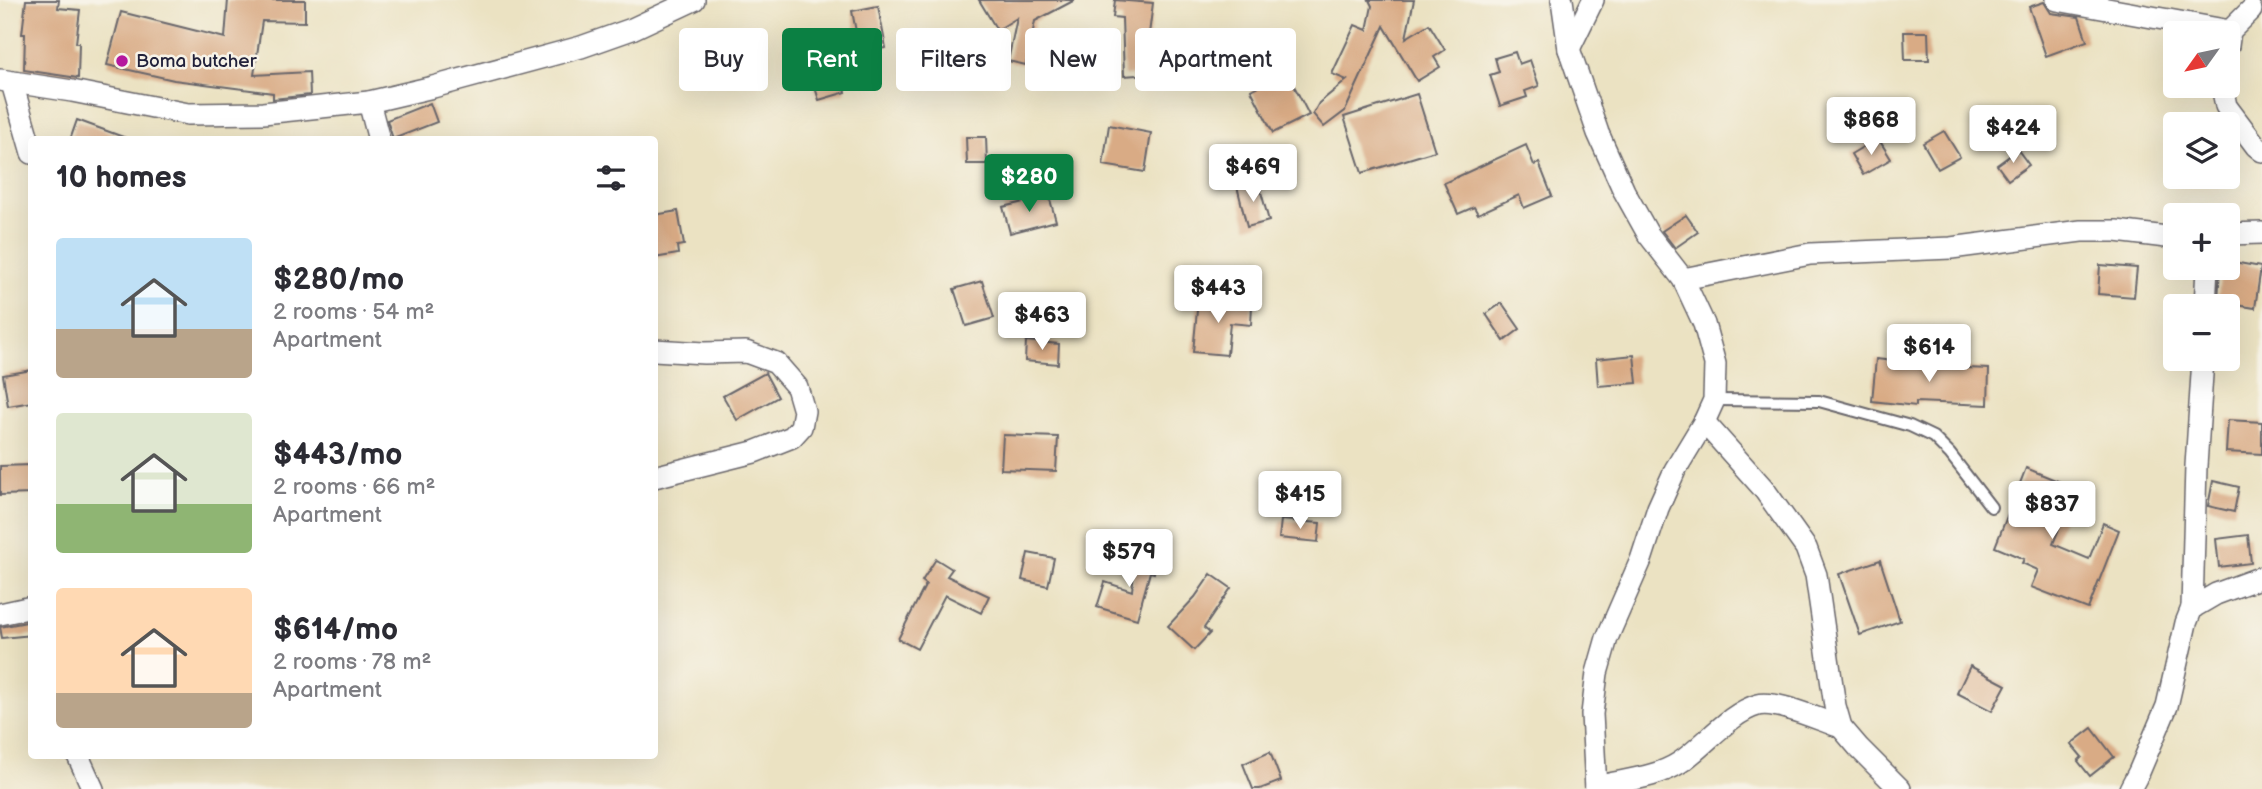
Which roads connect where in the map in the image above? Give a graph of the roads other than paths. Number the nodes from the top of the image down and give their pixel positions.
1 (694, 0) edge
2 (1562, 0) edge
3 (1593, 0) edge
4 (2057, 0) edge
5 (2251, 10) dead end
6 (2163, 23) edge
7 (2240, 24) edge
8 (1569, 49) junction
9 (6, 81) edge
10 (2224, 98) edge
11 (369, 102) junction
12 (378, 136) edge
13 (28, 142) edge
14 (2262, 151) edge
15 (2262, 233) edge
16 (2240, 234) edge
17 (2163, 237) edge
18 (1683, 279) junction
19 (658, 350) edge
20 (2202, 371) edge
21 (1714, 400) junction
22 (1704, 422) junction
23 (658, 476) edge
24 (1991, 507) dead end
25 (2262, 577) edge
26 (28, 608) edge
27 (2192, 608) junction
28 (0, 614) edge
29 (1841, 727) junction
30 (79, 759) edge
31 (1596, 788) edge
32 (93, 789) edge
33 (1900, 789) edge
34 (2130, 789) edge

1 - 11 street
2 - 8 street
3 - 8 street
4 - 6 street
5 - 7 street
8 - 18 street
9 - 11 street
9 - 13 street
10 - 14 street
11 - 12 street
15 - 16 street
17 - 18 street
18 - 21 street
19 - 23 street
20 - 27 street
21 - 22 street
21 - 24 lane
22 - 29 street
22 - 31 street
25 - 27 street
26 - 28 street
27 - 34 street
29 - 31 street
29 - 33 street
30 - 32 street

